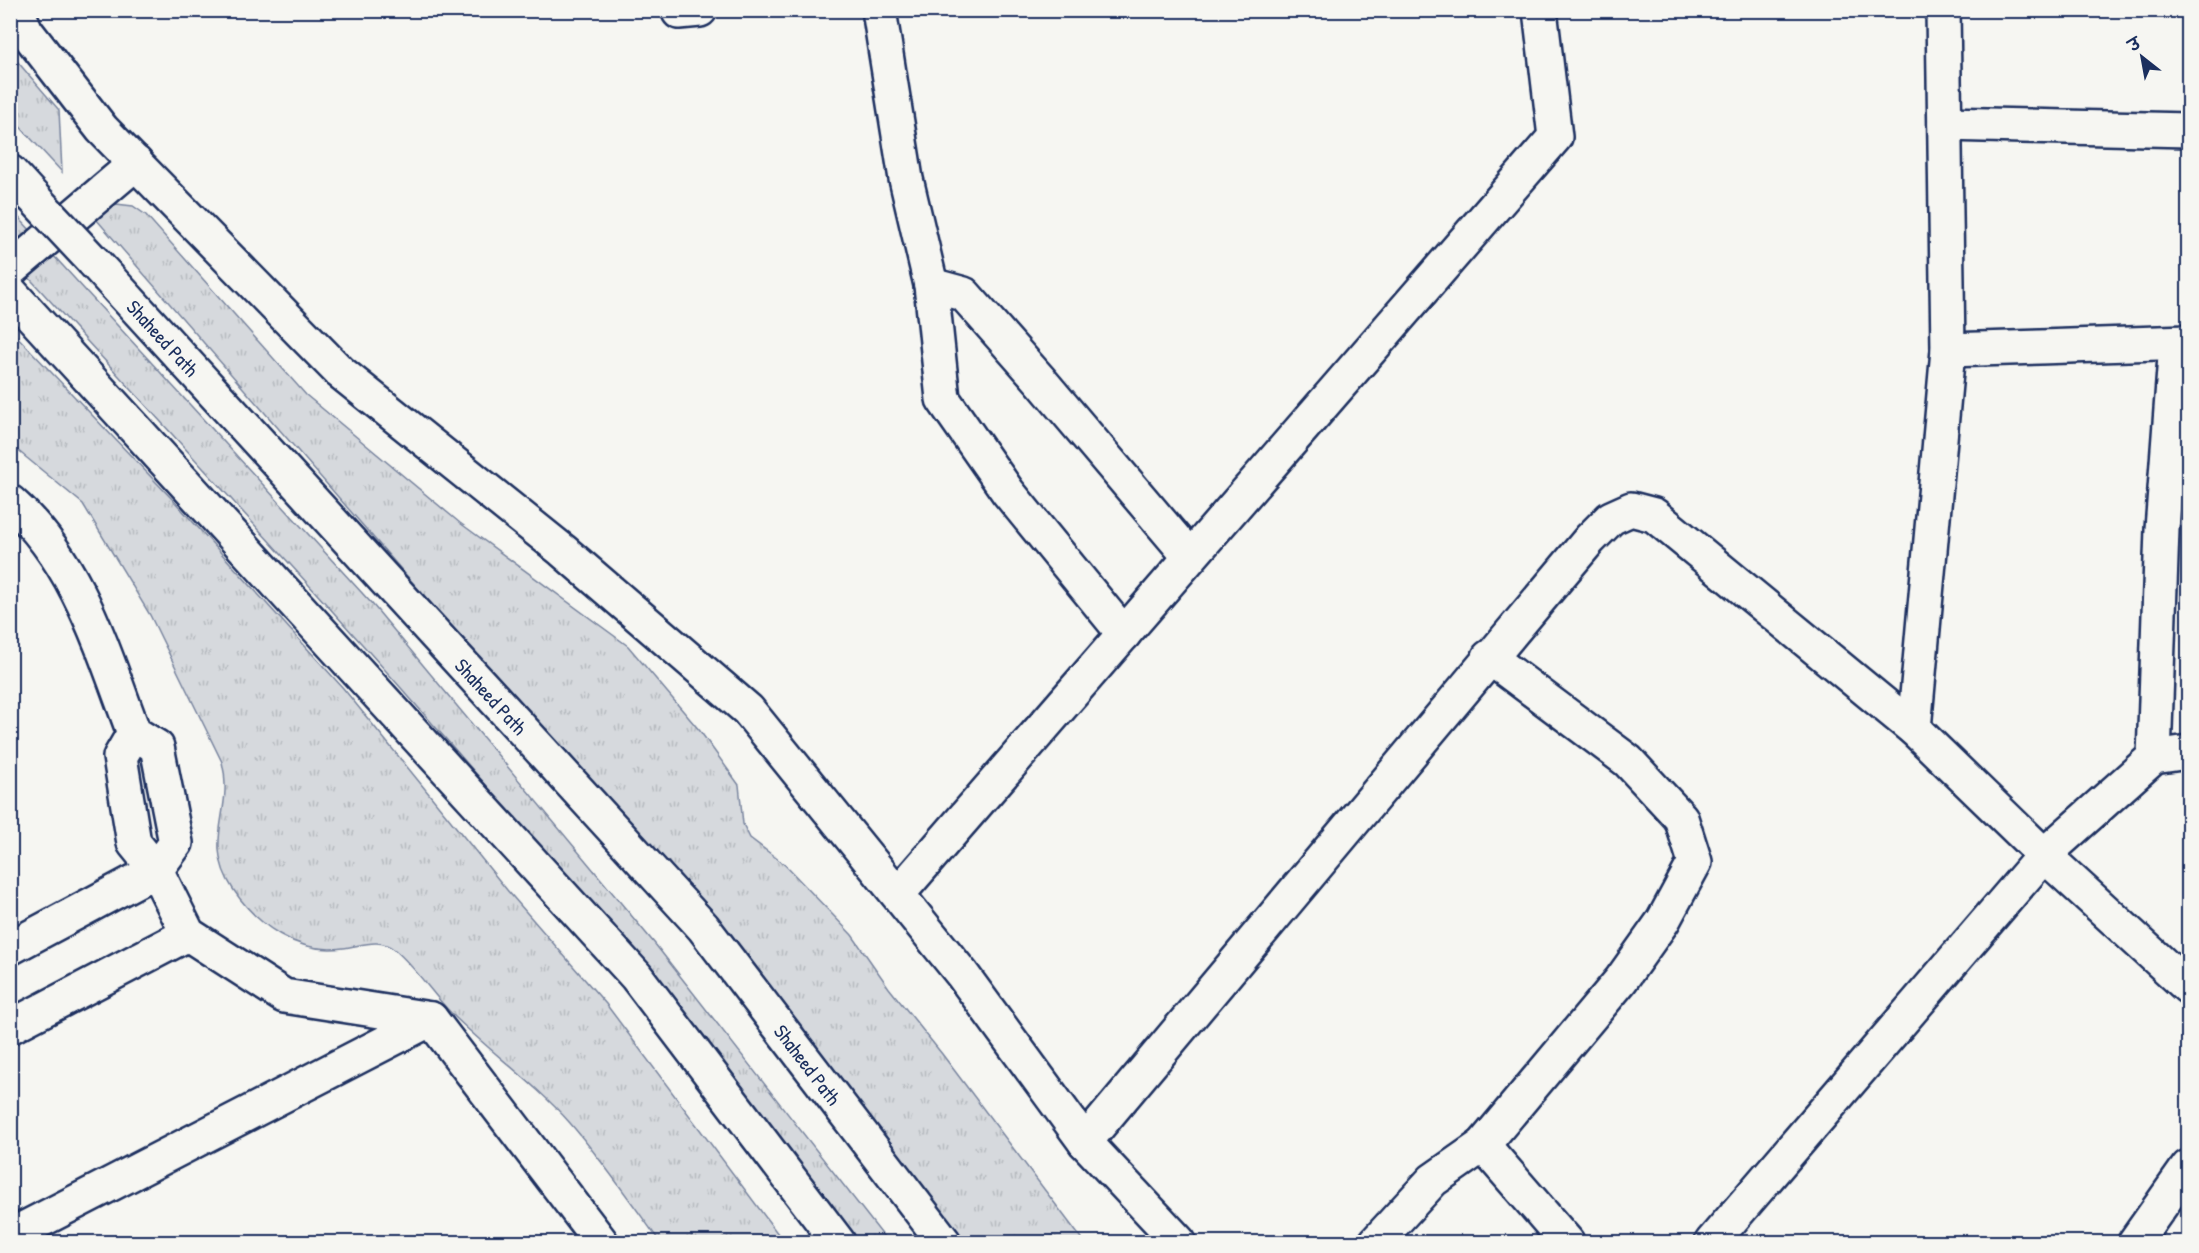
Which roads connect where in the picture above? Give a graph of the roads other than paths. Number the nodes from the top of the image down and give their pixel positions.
1 (16, 10) edge
2 (879, 10) edge
3 (1540, 10) edge
4 (1944, 10) edge
5 (1945, 124) junction
6 (2188, 130) edge
7 (136, 163) junction
8 (10, 172) edge
9 (10, 270) edge
10 (931, 285) junction
11 (19, 302) edge
12 (2182, 342) edge
13 (1948, 350) junction
14 (10, 502) edge
15 (2175, 529) edge
16 (1190, 557) junction
17 (1124, 634) junction
18 (1489, 657) junction
19 (1914, 729) junction
20 (2188, 752) edge
21 (2154, 758) junction
22 (2044, 855) junction
23 (156, 870) junction
24 (898, 894) junction
25 (188, 934) junction
26 (10, 948) edge
27 (2188, 987) edge
28 (431, 1019) junction
29 (10, 1027) edge
30 (1084, 1142) junction
31 (1484, 1145) junction
32 (2188, 1167) edge
33 (10, 1236) edge
34 (602, 1242) edge
35 (838, 1242) edge
36 (944, 1242) edge
37 (1179, 1242) edge
38 (1376, 1242) edge
39 (1567, 1242) edge
40 (1712, 1242) edge
41 (2135, 1242) edge

1 - 7 main road
2 - 10 main road
3 - 16 main road
4 - 5 main road
5 - 6 main road
5 - 13 main road
7 - 9 main road
7 - 24 main road
8 - 36 main road, Shaheed Path, bridge
10 - 16 main road
10 - 17 main road
11 - 35 main road
12 - 13 main road
12 - 15 main road
13 - 19 main road
14 - 23 main road
15 - 21 main road
16 - 17 main road
17 - 24 main road
18 - 19 main road
18 - 30 main road
18 - 31 main road
19 - 22 main road
20 - 21 main road
21 - 22 main road
22 - 27 main road
22 - 40 main road
23 - 25 main road
23 - 26 main road
24 - 30 main road
25 - 28 main road
25 - 29 main road
28 - 33 main road
28 - 34 main road
30 - 37 main road
31 - 38 main road
31 - 39 main road
32 - 41 main road

